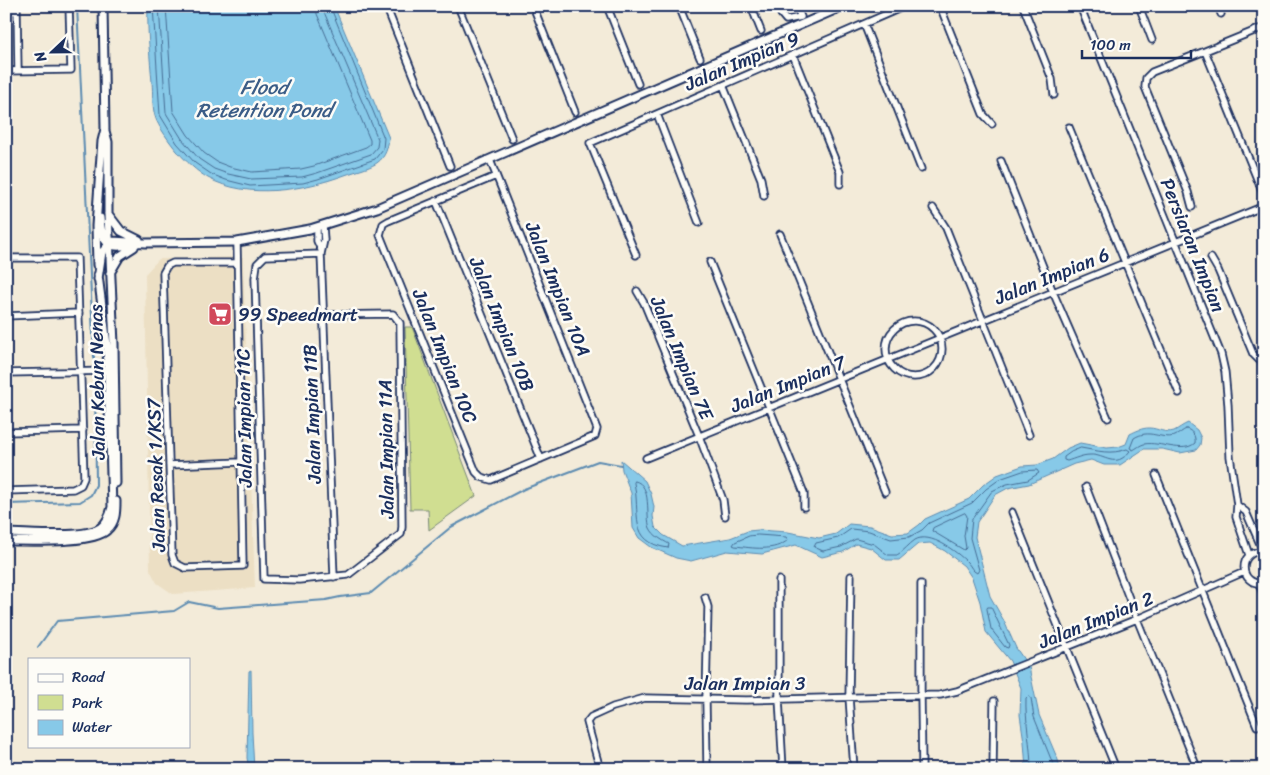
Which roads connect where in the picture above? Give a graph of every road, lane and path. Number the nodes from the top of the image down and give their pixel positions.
1 (70, 6) edge
2 (103, 6) edge
3 (386, 6) edge
4 (458, 6) edge
5 (533, 6) edge
6 (607, 6) edge
7 (679, 6) edge
8 (751, 6) edge
9 (778, 6) edge
10 (796, 6) edge
11 (844, 6) edge
12 (905, 6) edge
13 (940, 6) edge
14 (1023, 6) edge
15 (1080, 6) edge
16 (1139, 6) edge
17 (1218, 6) edge
18 (17, 9) edge
19 (6, 12) edge
20 (1221, 14) dead end
21 (864, 24) junction
22 (1264, 27) edge
23 (761, 31) dead end
24 (1152, 40) dead end
25 (1205, 51) junction
26 (793, 55) junction
27 (700, 58) dead end
28 (18, 70) junction
29 (6, 71) edge
30 (638, 84) dead end
31 (723, 85) junction
32 (1054, 95) dead end
33 (575, 112) dead end
34 (657, 114) junction
35 (992, 124) dead end
36 (1069, 127) dead end
37 (105, 128) junction
38 (512, 139) dead end
39 (490, 160) junction
40 (1002, 161) dead end
41 (450, 166) dead end
42 (921, 169) dead end
43 (496, 176) junction
44 (840, 184) dead end
45 (764, 196) dead end
46 (1264, 196) edge
47 (99, 200) junction
48 (436, 201) junction
49 (1264, 206) edge
50 (1192, 207) dead end
51 (933, 208) dead end
52 (108, 214) junction
53 (699, 223) dead end
54 (320, 227) junction
55 (780, 234) dead end
56 (237, 242) junction
57 (1176, 242) junction
58 (109, 243) junction
59 (146, 243) junction
60 (321, 252) junction
61 (636, 255) dead end
62 (6, 258) edge
63 (1211, 258) dead end
64 (710, 262) dead end
65 (1126, 262) junction
66 (237, 263) junction
67 (110, 273) junction
68 (98, 280) junction
69 (637, 291) dead end
70 (1054, 292) junction
71 (78, 313) junction
72 (324, 315) junction
73 (6, 316) edge
74 (983, 320) junction
75 (940, 338) junction
76 (108, 360) junction
77 (889, 360) junction
78 (1264, 361) edge
79 (80, 371) junction
80 (94, 371) junction
81 (111, 371) junction
82 (6, 373) edge
83 (840, 380) junction
84 (108, 384) junction
85 (1179, 393) dead end
86 (769, 408) junction
87 (1108, 418) dead end
88 (83, 430) junction
89 (6, 432) edge
90 (1029, 435) dead end
91 (699, 436) junction
92 (646, 458) dead end
93 (541, 459) junction
94 (241, 462) junction
95 (168, 465) junction
96 (1156, 475) dead end
97 (1086, 487) dead end
98 (6, 491) edge
99 (885, 492) dead end
100 (1237, 505) junction
101 (804, 508) dead end
102 (1012, 512) dead end
103 (725, 516) dead end
104 (6, 533) edge
105 (16, 537) junction
106 (6, 541) edge
107 (1263, 551) edge
108 (1249, 555) junction
109 (1244, 572) junction
110 (851, 576) dead end
111 (334, 577) junction
112 (264, 579) joint
113 (778, 580) dead end
114 (921, 584) dead end
115 (1261, 584) edge
116 (1203, 591) junction
117 (1264, 596) edge
118 (705, 597) dead end
119 (1136, 619) junction
120 (1067, 648) junction
121 (957, 691) joint
122 (921, 695) junction
123 (849, 697) junction
124 (779, 698) junction
125 (706, 699) junction
126 (994, 701) dead end
127 (1257, 726) dead end
128 (1196, 765) dead end
129 (600, 769) edge
130 (707, 769) edge
131 (783, 769) edge
132 (854, 769) edge
133 (922, 769) edge
134 (993, 769) edge
135 (1116, 769) edge

1 - 28 street
2 - 37 street, Jalan Kebun Nenas
3 - 41 street
4 - 38 street
5 - 33 street
6 - 30 street
7 - 27 street
8 - 23 street
9 - 10 street
11 - 39 street
12 - 21 street, Jalan Impian 9
13 - 35 street
14 - 32 street
15 - 57 street, Persiaran Impian
16 - 24 street
17 - 20 street
18 - 19 street
18 - 28 street
21 - 26 street, Jalan Impian 9
21 - 42 street
22 - 25 street
25 - 46 street
25 - 50 street
26 - 31 street, Jalan Impian 9
26 - 44 street
28 - 29 street
31 - 34 street, Jalan Impian 9
31 - 45 street
34 - 53 street
34 - 61 street, Jalan Impian 9
36 - 65 street
37 - 47 street, Jalan Kebun Nenas
37 - 52 street, Jalan Kebun Nenas
39 - 43 street, Jalan Impian 10A
39 - 54 street
40 - 70 street
43 - 48 street
43 - 93 street, Jalan Impian 10A
47 - 58 street
47 - 68 street, Jalan Kebun Nenas
48 - 93 street, Jalan Impian 10B
48 - 93 street, Jalan Impian 10C
49 - 57 street, Jalan Impian 6
51 - 74 street
52 - 58 street, Jalan Kebun Nenas
52 - 59 street
54 - 56 street
54 - 60 street, Jalan Impian 11B
55 - 83 street
56 - 59 street
56 - 66 street, Jalan Resak 1/KS7
57 - 65 street, Jalan Impian 6
57 - 100 street, Persiaran Impian
58 - 59 street
58 - 67 street, Jalan Kebun Nenas
58 - 68 street
59 - 67 street
60 - 72 street, Jalan Impian 11B
60 - 112 street, Jalan Impian 11C
62 - 71 street
63 - 78 street
64 - 86 street
65 - 70 street, Jalan Impian 6
65 - 85 street
66 - 94 street, Jalan Resak 1/KS7
66 - 95 street, Jalan Resak 1/KS7
67 - 81 street, Jalan Kebun Nenas
68 - 76 street, Jalan Kebun Nenas
69 - 91 street, Jalan Impian 7E
70 - 74 street, Jalan Impian 6
70 - 87 street
71 - 73 street
71 - 79 street
72 - 111 street, Jalan Impian 11B
72 - 111 street, Jalan Impian 11A
74 - 75 street, Jalan Impian 6
74 - 90 street
75 - 77 street, Jalan Impian 6
75 - 77 street
75 - 77 street
76 - 80 street
76 - 81 street, Jalan Kebun Nenas
77 - 83 street, Jalan Impian 7
79 - 80 street
79 - 82 street
79 - 88 street
80 - 81 street
80 - 84 street
81 - 84 street, Jalan Kebun Nenas
81 - 105 street, Jalan Kebun Nenas
83 - 86 street, Jalan Impian 7
83 - 99 street
84 - 105 street, Jalan Kebun Nenas
86 - 91 street, Jalan Impian 7
86 - 101 street
88 - 89 street
88 - 98 street
91 - 92 street, Jalan Impian 7
91 - 103 street, Jalan Impian 7E
94 - 95 street
94 - 95 street, Jalan Resak 1/KS7
96 - 116 street
97 - 119 street
100 - 107 street, Persiaran Impian
100 - 108 street, Persiaran Impian
102 - 120 street
104 - 105 street, Jalan Kebun Nenas
105 - 106 street, Jalan Kebun Nenas
107 - 108 street
108 - 109 street
109 - 115 street
109 - 116 street, Jalan Impian 2
110 - 123 street
111 - 112 street, Jalan Impian 11A
113 - 124 street
114 - 122 street
115 - 117 street
116 - 119 street, Jalan Impian 2
116 - 127 street
118 - 125 street
119 - 120 street, Jalan Impian 2
119 - 128 street
120 - 121 street, Jalan Impian 2
120 - 135 street
121 - 122 street, Jalan Impian 3
122 - 123 street, Jalan Impian 3
122 - 133 street
123 - 124 street, Jalan Impian 3
123 - 132 street
124 - 125 street, Jalan Impian 3
124 - 131 street
125 - 129 street, Jalan Impian 3
125 - 130 street
126 - 134 street

